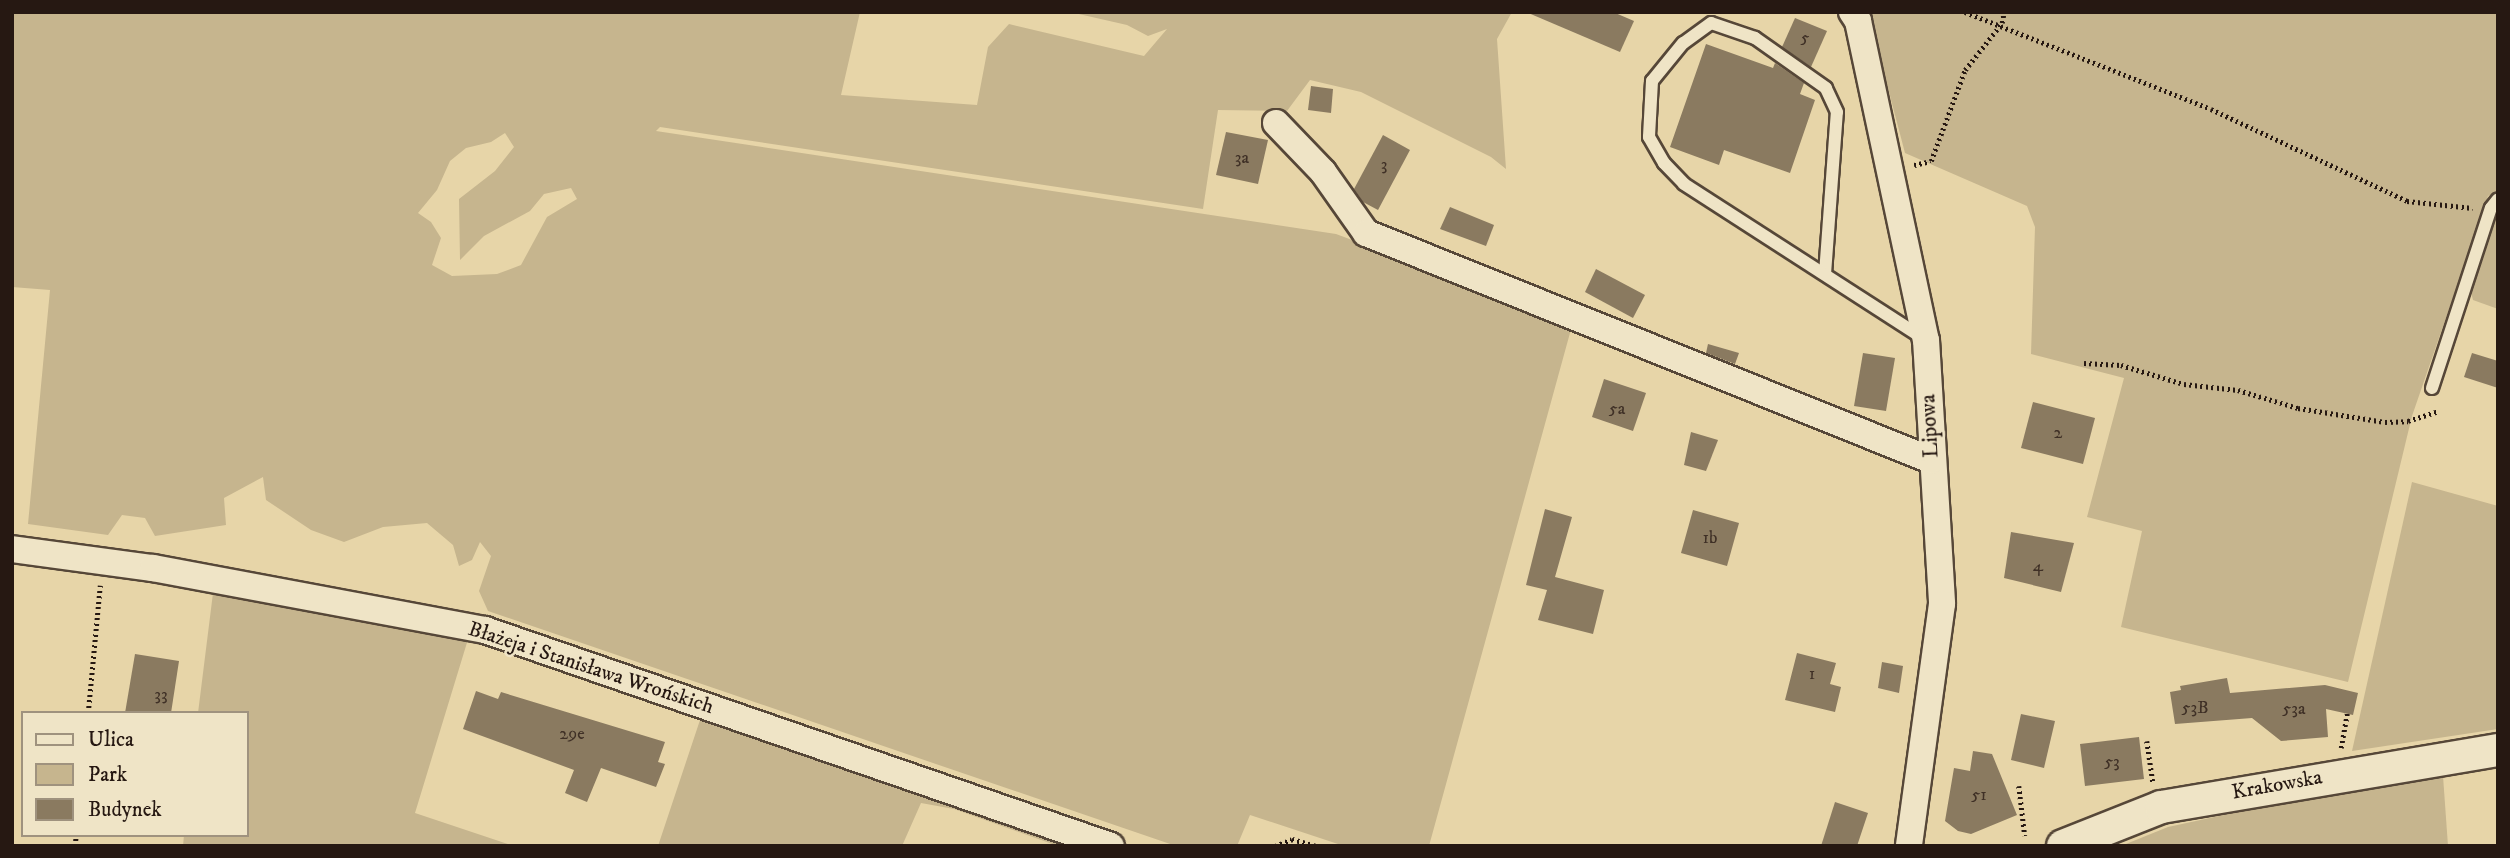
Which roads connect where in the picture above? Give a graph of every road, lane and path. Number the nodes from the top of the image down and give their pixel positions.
1 (1852, 12) edge
2 (1965, 12) edge
3 (2004, 12) edge
4 (2002, 23) junction
5 (1276, 123) dead end
6 (1889, 172) junction
7 (2494, 203) edge
8 (1825, 274) junction
9 (1926, 340) junction
10 (2084, 363) dead end
11 (2432, 388) dead end
12 (2438, 411) dead end
13 (1931, 460) junction
14 (12, 549) edge
15 (102, 561) junction
16 (88, 711) edge
17 (2347, 714) dead end
18 (2147, 741) dead end
19 (2498, 750) edge
20 (2340, 752) dead end
21 (2152, 778) dead end
22 (2019, 786) dead end
23 (2025, 836) dead end
24 (2064, 845) edge
25 (1111, 846) edge
26 (1275, 846) edge
27 (1316, 846) edge
28 (1909, 846) edge

1 - 6 street, Lipowa
2 - 4 path
3 - 4 path
4 - 6 path
4 - 7 path
5 - 13 street
6 - 9 street, Lipowa
7 - 11 lane
8 - 8 lane
8 - 9 lane
9 - 13 street, Lipowa
10 - 12 path
13 - 28 street, Lipowa
14 - 15 street, Błażeja i Stanisława Wrońskich
15 - 16 path
15 - 25 street, Błażeja i Stanisława Wrońskich
17 - 20 path
18 - 21 path
19 - 24 street, Krakowska
22 - 23 path
26 - 27 path

